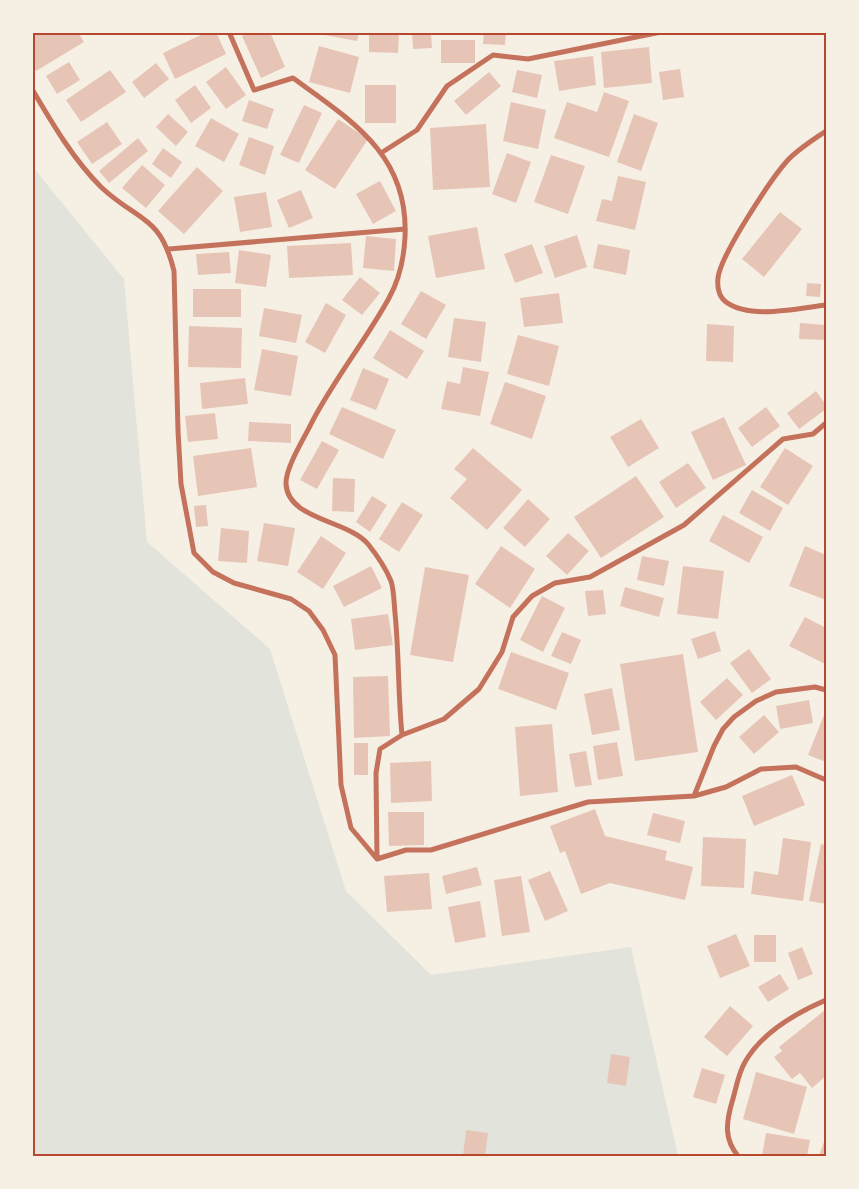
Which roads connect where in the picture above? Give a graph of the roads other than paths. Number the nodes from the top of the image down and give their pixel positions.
1 (229, 32) edge
2 (661, 32) edge
3 (32, 89) edge
4 (826, 131) edge
5 (381, 153) junction
6 (405, 229) junction
7 (168, 249) junction
8 (826, 305) edge
9 (826, 423) edge
10 (826, 690) edge
11 (402, 735) junction
12 (826, 780) edge
13 (694, 796) junction
14 (377, 859) junction
15 (826, 1000) edge
16 (738, 1156) edge

1 - 5 street
2 - 5 street
3 - 7 street
4 - 8 street
5 - 6 street
6 - 7 street
6 - 11 street
7 - 14 street
9 - 11 street
10 - 13 street
11 - 14 street
12 - 13 street
13 - 14 street
15 - 16 street

